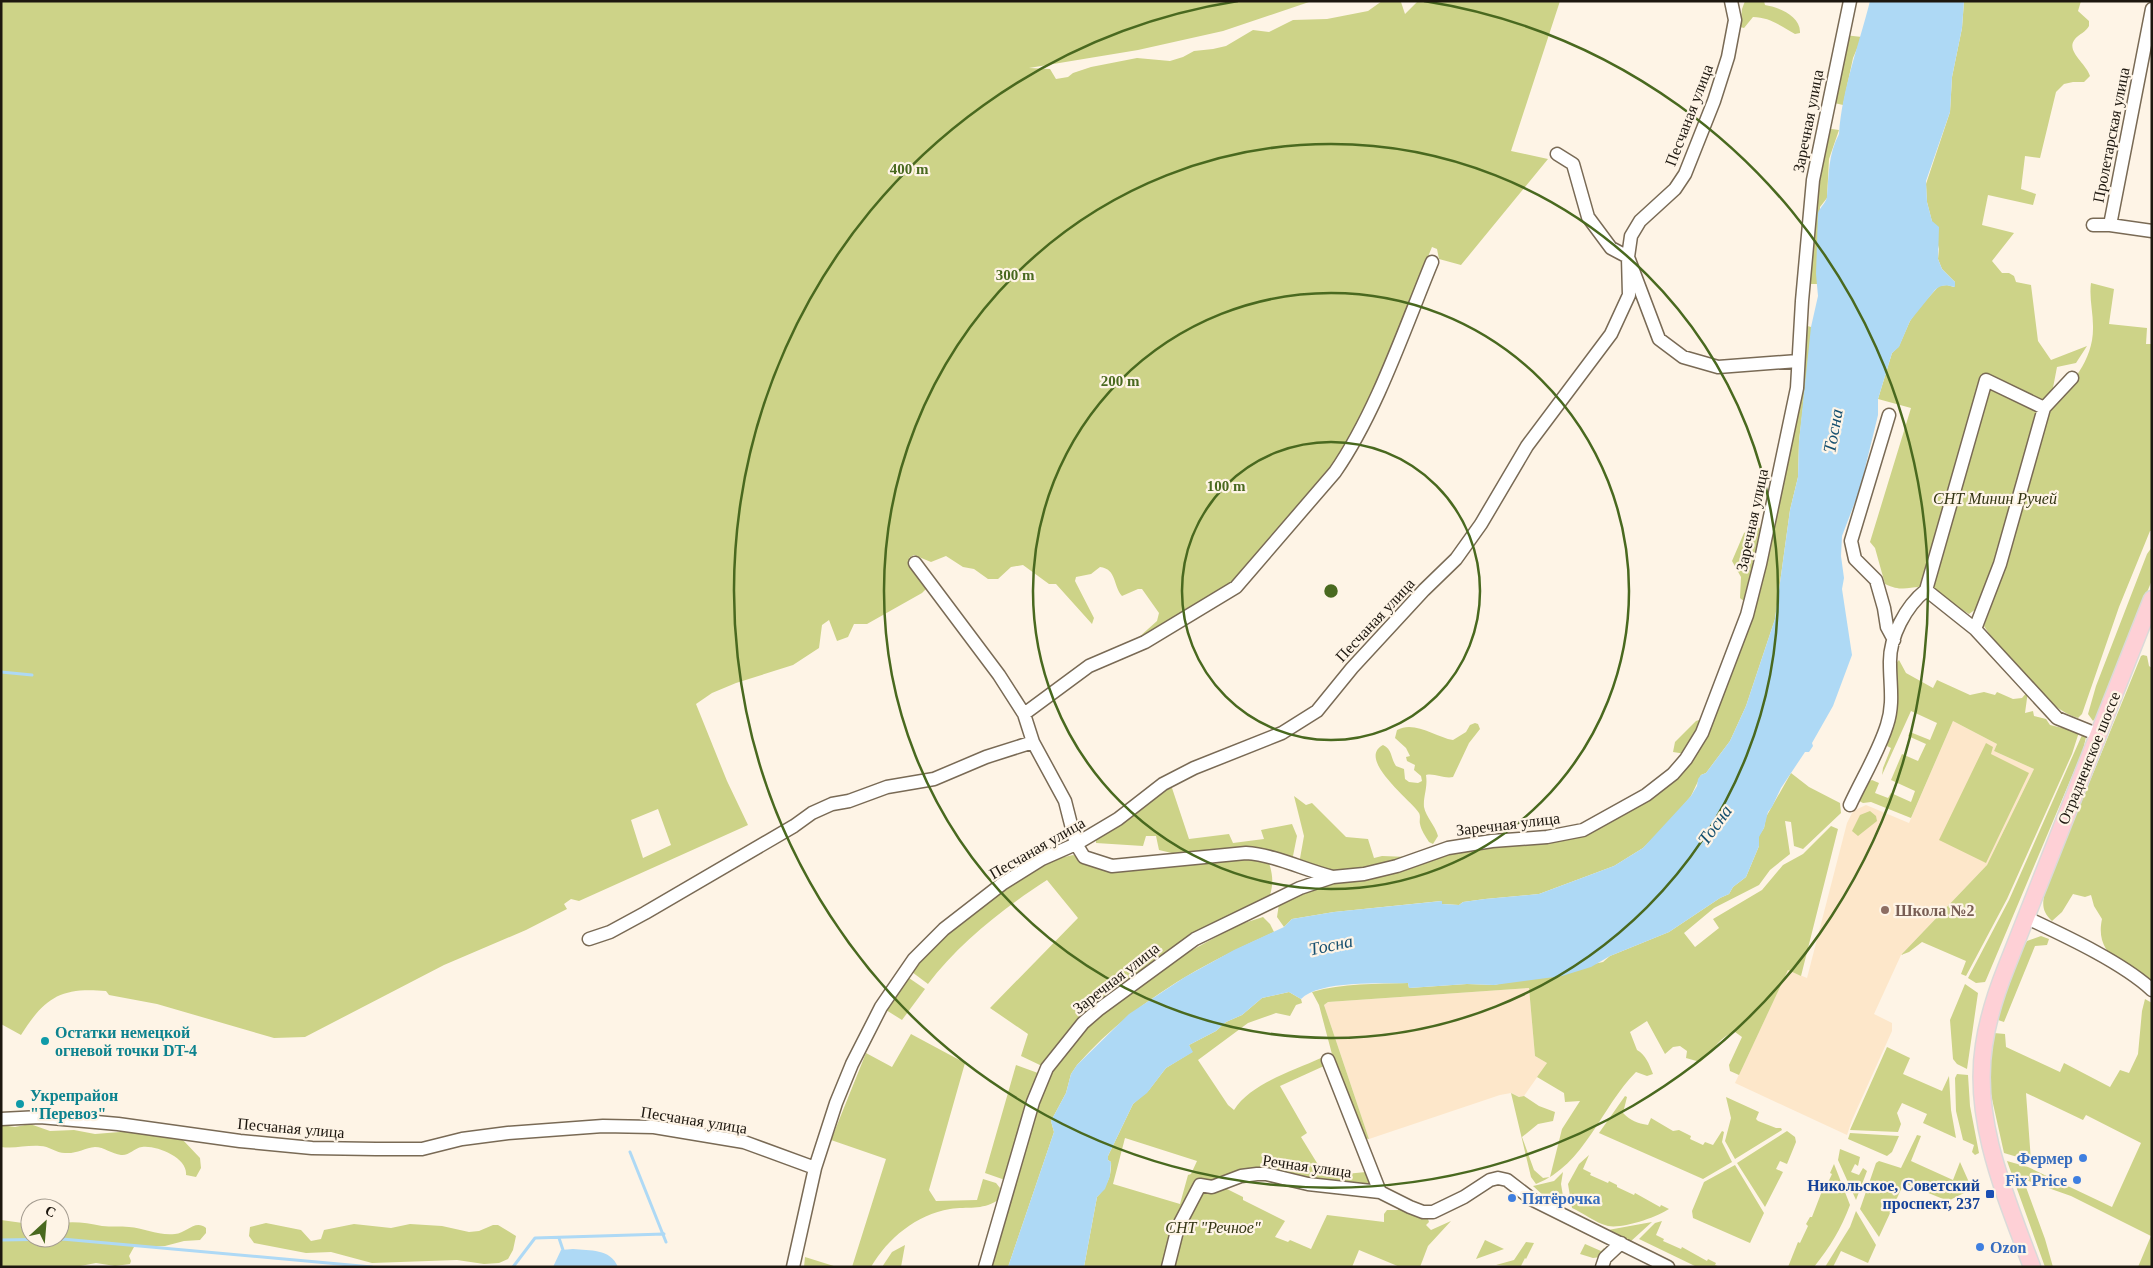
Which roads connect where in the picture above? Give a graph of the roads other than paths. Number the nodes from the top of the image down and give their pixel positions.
1 (1731, 1) edge
2 (1850, 1) edge
3 (2152, 9) edge
4 (1557, 154) dead end
5 (2093, 225) dead end
6 (2110, 225) junction
7 (2152, 231) edge
8 (1628, 257) junction
9 (1432, 262) dead end
10 (1798, 362) junction
11 (2072, 378) dead end
12 (2044, 408) junction
13 (1889, 415) dead end
14 (915, 562) dead end
15 (1926, 590) junction
16 (2152, 598) edge
17 (1975, 629) junction
18 (1894, 640) junction
19 (1024, 714) junction
20 (2099, 735) junction
21 (1033, 742) junction
22 (1850, 805) dead end
23 (1076, 844) junction
24 (1333, 877) junction
25 (2025, 917) junction
26 (589, 939) dead end
27 (2152, 990) edge
28 (1328, 1060) dead end
29 (1, 1119) edge
30 (815, 1168) junction
31 (1380, 1192) junction
32 (1621, 1243) junction
33 (793, 1267) edge
34 (985, 1267) edge
35 (1168, 1267) edge
36 (1602, 1267) edge
37 (1668, 1267) edge
38 (2032, 1267) edge

1 - 8 street, Песчаная улица
2 - 10 street, Заречная улица
3 - 6 street, Пролетарская улица
4 - 8 street
5 - 6 street
6 - 7 street, Пролетарская улица
8 - 10 street
8 - 23 street, Песчаная улица
9 - 19 street
10 - 24 street, Заречная улица
11 - 12 street
12 - 15 street
12 - 17 street
13 - 18 street
14 - 19 street
15 - 17 street
15 - 18 street
16 - 20 main road, Отрадненское шоссе
17 - 20 street
18 - 22 street
19 - 21 street
20 - 25 main road, Отрадненское шоссе
21 - 23 street
21 - 26 street
23 - 24 street
23 - 30 street, Песчаная улица
24 - 34 street, Заречная улица
25 - 27 street
25 - 38 main road, Отрадненское шоссе
28 - 31 street
29 - 30 street, Песчаная улица
30 - 33 street
31 - 32 street
31 - 35 street, Речная улица
32 - 36 street
32 - 37 street

